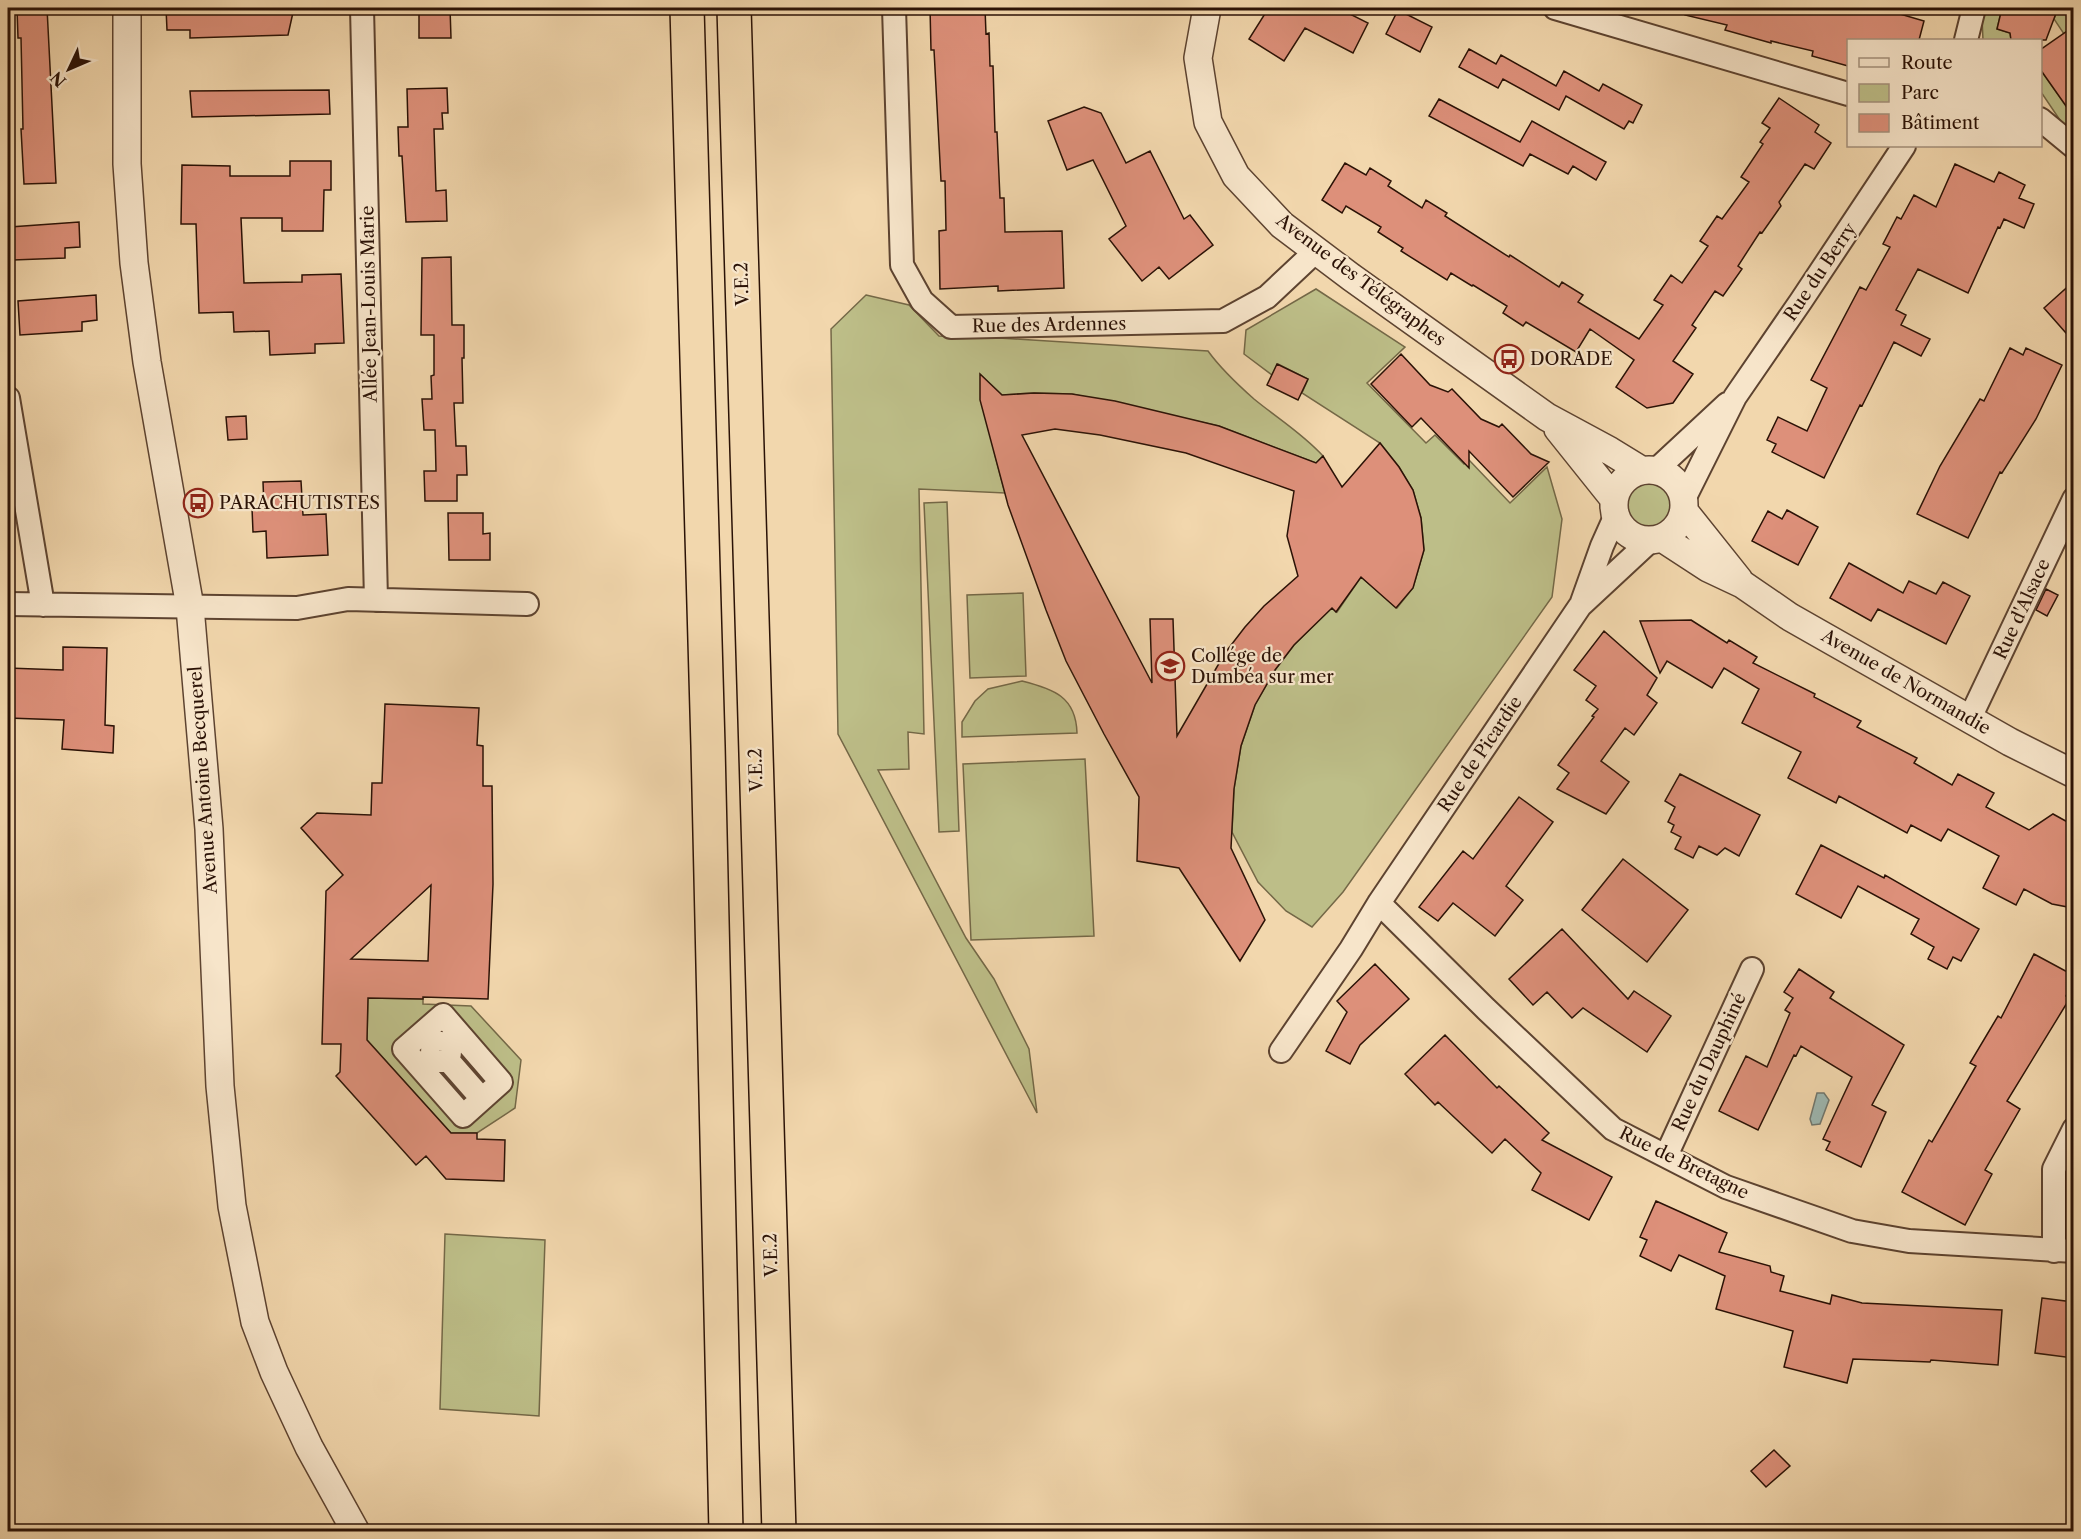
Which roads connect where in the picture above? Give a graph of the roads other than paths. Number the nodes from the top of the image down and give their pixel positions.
1 (127, 8) edge
2 (362, 8) edge
3 (687, 8) edge
4 (734, 8) edge
5 (894, 8) edge
6 (1207, 8) edge
7 (1555, 8) edge
8 (1974, 8) edge
9 (1966, 39) edge
10 (1847, 94) edge
11 (2042, 121) edge
12 (1903, 147) edge
13 (2073, 147) edge
14 (1316, 251) junction
15 (1735, 397) junction
16 (8, 398) edge
17 (1547, 417) junction
18 (14, 468) edge
19 (1648, 470) junction
20 (2073, 499) edge
21 (1684, 505) junction
22 (1615, 508) junction
23 (1656, 539) junction
24 (1742, 584) junction
25 (376, 600) junction
26 (8, 604) edge
27 (527, 604) dead end
28 (43, 605) junction
29 (1580, 606) junction
30 (190, 607) junction
31 (1970, 718) junction
32 (2073, 774) edge
33 (1379, 903) junction
34 (1752, 969) dead end
35 (439, 1049) junction
36 (1281, 1051) dead end
37 (486, 1064) junction
38 (466, 1081) junction
39 (447, 1098) junction
40 (482, 1099) junction
41 (2073, 1129) edge
42 (1666, 1156) junction
43 (2064, 1251) edge
44 (356, 1532) edge
45 (726, 1532) edge
46 (778, 1532) edge

1 - 30 street, Avenue Antoine Becquerel
2 - 25 street, Allée Jean-Louis Marie
3 - 45 highway
4 - 46 highway, V.E.2
5 - 14 street, Rue des Ardennes
6 - 14 street, Avenue des Télégraphes
7 - 10 street
8 - 9 street
11 - 13 street
12 - 15 street, Rue du Berry
14 - 17 street, Avenue des Télégraphes
15 - 19 street, Rue du Berry
15 - 21 street, Rue du Berry
16 - 18 street
17 - 19 street, Avenue des Télégraphes
17 - 22 street, Avenue des Télégraphes
18 - 28 street
19 - 21 street
19 - 22 street
20 - 31 street, Rue d'Alsace
21 - 23 street
21 - 24 street, Avenue de Normandie
22 - 23 street
22 - 29 street, Rue de Picardie
23 - 24 street, Avenue de Normandie
23 - 29 street, Rue de Picardie
24 - 31 street, Avenue de Normandie
25 - 27 street
25 - 30 street
26 - 28 street
28 - 30 street
29 - 33 street, Rue de Picardie
30 - 44 street, Avenue Antoine Becquerel
31 - 32 street, Avenue de Normandie
33 - 36 street, Rue de Picardie
33 - 42 street, Rue de Bretagne
34 - 42 street, Rue du Dauphiné
35 - 37 street
35 - 38 street
35 - 39 street
37 - 38 street
37 - 40 street
38 - 39 street
38 - 40 street
39 - 40 street
41 - 43 street
42 - 43 street, Rue de Bretagne

